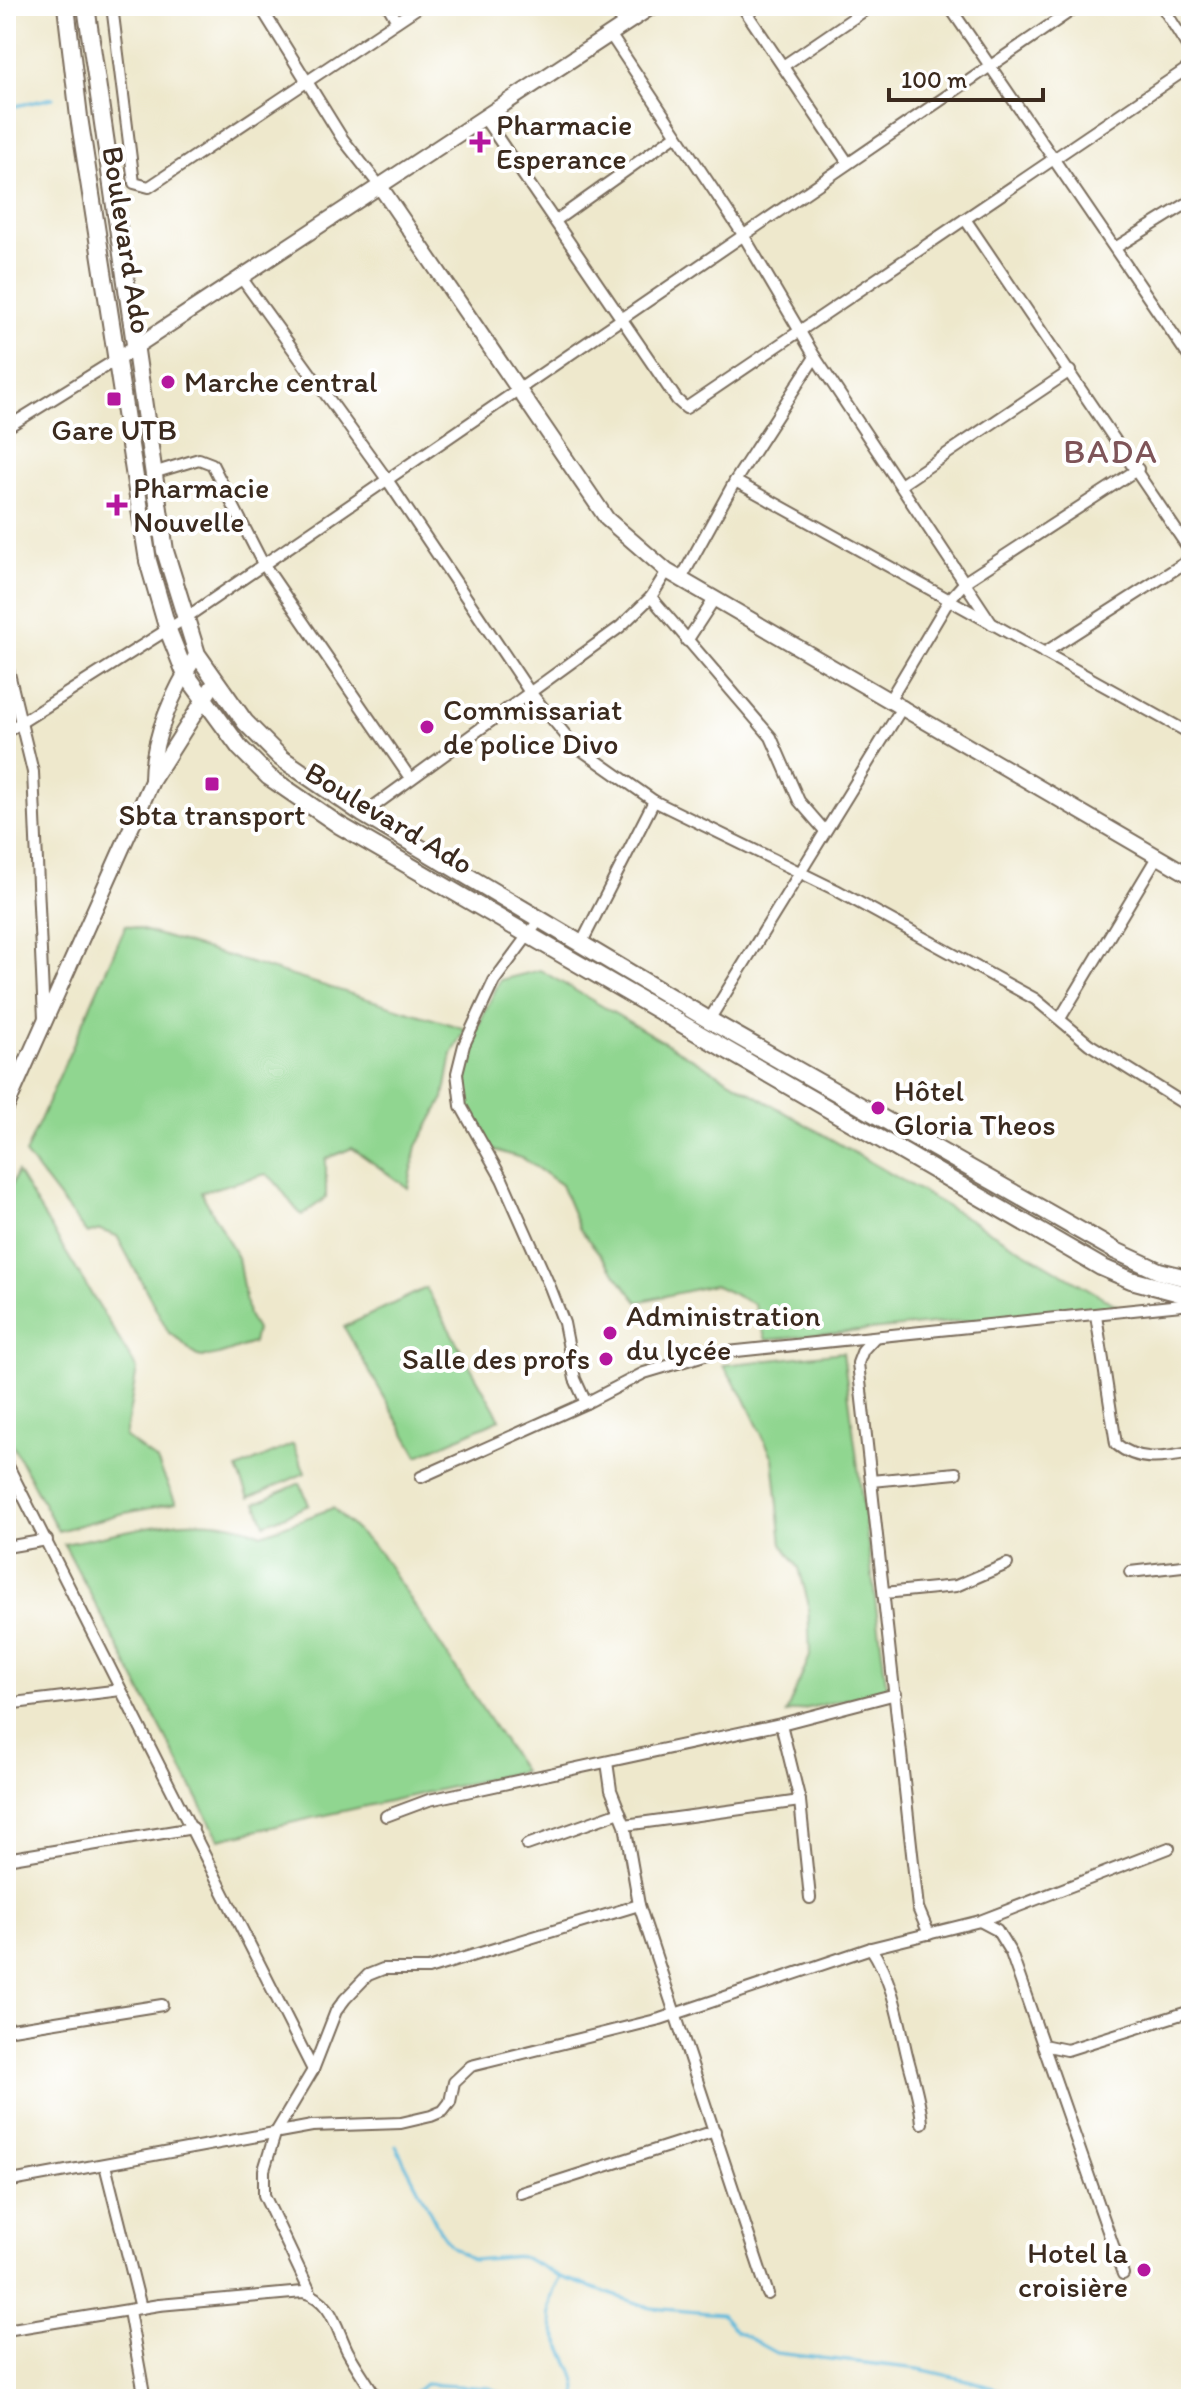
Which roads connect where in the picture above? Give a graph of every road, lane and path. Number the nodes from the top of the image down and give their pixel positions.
1 (66, 6) edge
2 (86, 6) edge
3 (112, 6) edge
4 (260, 6) edge
5 (388, 6) edge
6 (420, 6) edge
7 (611, 6) edge
8 (653, 6) edge
9 (742, 6) edge
10 (871, 6) edge
11 (949, 6) edge
12 (1078, 6) edge
13 (1162, 6) edge
14 (397, 21) junction
15 (624, 25) junction
16 (610, 34) junction
17 (1191, 52) edge
18 (783, 66) junction
19 (991, 66) junction
20 (1191, 66) edge
21 (306, 81) junction
22 (485, 119) junction
23 (676, 135) junction
24 (1055, 158) junction
25 (848, 163) junction
26 (379, 185) junction
27 (1191, 201) edge
28 (965, 219) junction
29 (555, 221) junction
30 (742, 233) junction
31 (1115, 248) junction
32 (240, 276) junction
33 (622, 318) junction
34 (802, 332) junction
35 (135, 347) junction
36 (815, 357) junction
37 (117, 359) junction
38 (1191, 360) edge
39 (1070, 371) junction
40 (520, 390) junction
41 (6, 428) edge
42 (1138, 469) junction
43 (153, 473) junction
44 (386, 478) junction
45 (735, 481) junction
46 (902, 484) junction
47 (1191, 552) edge
48 (1191, 559) edge
49 (262, 562) junction
50 (667, 571) junction
51 (681, 579) junction
52 (966, 581) junction
53 (651, 597) junction
54 (715, 598) junction
55 (949, 600) junction
56 (184, 619) junction
57 (992, 624) junction
58 (168, 630) junction
59 (687, 641) junction
60 (1044, 653) junction
61 (197, 654) junction
62 (6, 661) edge
63 (185, 673) junction
64 (215, 682) junction
65 (529, 691) junction
66 (204, 698) junction
67 (897, 702) junction
68 (18, 723) junction
69 (6, 732) edge
70 (1191, 734) edge
71 (410, 778) junction
72 (152, 781) junction
73 (654, 801) junction
74 (363, 814) junction
75 (825, 831) junction
76 (1157, 857) junction
77 (798, 872) junction
78 (1191, 876) edge
79 (540, 919) junction
80 (529, 935) junction
81 (581, 944) junction
82 (1061, 1017) junction
83 (709, 1020) junction
84 (45, 1026) junction
85 (6, 1108) edge
86 (1191, 1108) edge
87 (1191, 1279) edge
88 (1191, 1296) edge
89 (1191, 1304) edge
90 (1096, 1315) junction
91 (874, 1338) junction
92 (586, 1403) junction
93 (1191, 1453) edge
94 (6, 1462) edge
95 (956, 1473) dead end
96 (421, 1477) dead end
97 (871, 1481) junction
98 (47, 1540) junction
99 (6, 1547) edge
100 (1007, 1564) dead end
101 (1191, 1565) edge
102 (1130, 1572) dead end
103 (884, 1593) junction
104 (121, 1690) junction
105 (896, 1694) junction
106 (6, 1704) edge
107 (781, 1724) junction
108 (607, 1762) junction
109 (800, 1801) junction
110 (620, 1812) junction
111 (386, 1816) dead end
112 (625, 1825) junction
113 (193, 1828) junction
114 (527, 1845) dead end
115 (1169, 1848) dead end
116 (6, 1859) edge
117 (810, 1898) dead end
118 (639, 1905) junction
119 (980, 1921) junction
120 (929, 1934) junction
121 (871, 1948) junction
122 (162, 2005) dead end
123 (1191, 2011) edge
124 (673, 2014) junction
125 (6, 2030) edge
126 (1043, 2045) junction
127 (313, 2070) junction
128 (922, 2123) dead end
129 (715, 2131) junction
130 (275, 2134) junction
131 (105, 2165) junction
132 (6, 2182) edge
133 (521, 2193) dead end
134 (1123, 2274) dead end
135 (311, 2294) junction
136 (768, 2294) dead end
137 (141, 2308) junction
138 (129, 2311) junction
139 (6, 2330) edge
140 (145, 2399) edge
141 (377, 2399) edge

1 - 37 main road, Boulevard Ado
2 - 35 main road, Boulevard Ado
3 - 21 street
4 - 21 street
5 - 14 street
6 - 14 street
7 - 15 street
8 - 15 street
9 - 18 street
10 - 18 street
11 - 19 street
12 - 19 street
13 - 17 street
14 - 21 street
15 - 16 street
16 - 22 street
16 - 23 street
18 - 25 street
19 - 24 street
19 - 25 street
20 - 24 street
21 - 26 street
22 - 26 street
22 - 29 street
23 - 29 street
23 - 30 street
24 - 28 street
24 - 31 street
25 - 30 street
26 - 32 street
26 - 40 street
27 - 31 street
28 - 34 street
28 - 39 street
29 - 33 street
30 - 33 street
30 - 34 street
31 - 38 street
32 - 35 street
32 - 44 street
33 - 34 street
33 - 40 street
34 - 36 street
35 - 37 street
35 - 43 main road, Boulevard Ado
36 - 45 street
36 - 46 street
37 - 41 street
37 - 58 main road, Boulevard Ado
39 - 42 street
39 - 46 street
40 - 44 street
40 - 50 street
42 - 47 street
42 - 52 street
43 - 49 street
43 - 56 main road, Boulevard Ado
44 - 49 street
44 - 65 street
45 - 51 street
45 - 55 street
46 - 52 street
48 - 60 street
49 - 56 street
49 - 71 street
50 - 51 street
50 - 53 street
51 - 54 street
52 - 55 street
52 - 57 street
53 - 59 street
53 - 65 street
54 - 59 street
54 - 67 street
55 - 57 street
55 - 67 street
56 - 58 street
56 - 61 main road, Boulevard Ado
57 - 60 street
58 - 63 main road, Boulevard Ado
58 - 68 street
59 - 75 street
60 - 70 street
61 - 63 street
61 - 64 main road, Boulevard Ado
62 - 68 street
63 - 66 main road, Boulevard Ado
63 - 72 street
64 - 66 street
64 - 74 main road, Boulevard Ado
65 - 71 street
65 - 73 street
66 - 72 street
66 - 80 main road, Boulevard Ado
67 - 75 street
67 - 76 street
68 - 69 street
68 - 84 street
71 - 74 street
72 - 84 street
73 - 77 street
73 - 81 street
74 - 79 main road, Boulevard Ado
75 - 77 street
76 - 78 street
76 - 82 street
77 - 82 street
77 - 83 street
79 - 80 street
79 - 81 main road, Boulevard Ado
80 - 88 main road, Boulevard Ado
80 - 92 street
81 - 83 main road, Boulevard Ado
82 - 86 street
83 - 87 main road, Boulevard Ado
84 - 85 street
89 - 90 street
90 - 91 street
90 - 93 street
91 - 92 street
91 - 97 street
92 - 96 street
94 - 98 street
95 - 97 street
97 - 103 street
98 - 99 street
98 - 104 street
100 - 103 street
101 - 102 street
103 - 105 street
104 - 106 street
104 - 113 street
105 - 107 street
105 - 120 street
107 - 108 street
107 - 109 street
108 - 110 street
108 - 111 street
109 - 112 street
109 - 117 street
110 - 112 street
110 - 114 street
112 - 118 street
113 - 116 street
113 - 127 street
115 - 119 street
118 - 124 street
118 - 127 street
119 - 120 street
119 - 126 street
120 - 121 street
121 - 124 street
121 - 128 street
122 - 125 street
123 - 126 street
124 - 129 street
124 - 130 street
126 - 134 street
127 - 130 street
129 - 133 street
129 - 136 street
130 - 131 street
130 - 135 street
131 - 132 street
131 - 137 street
135 - 137 street
135 - 141 street
137 - 138 street
138 - 139 street
138 - 140 street

